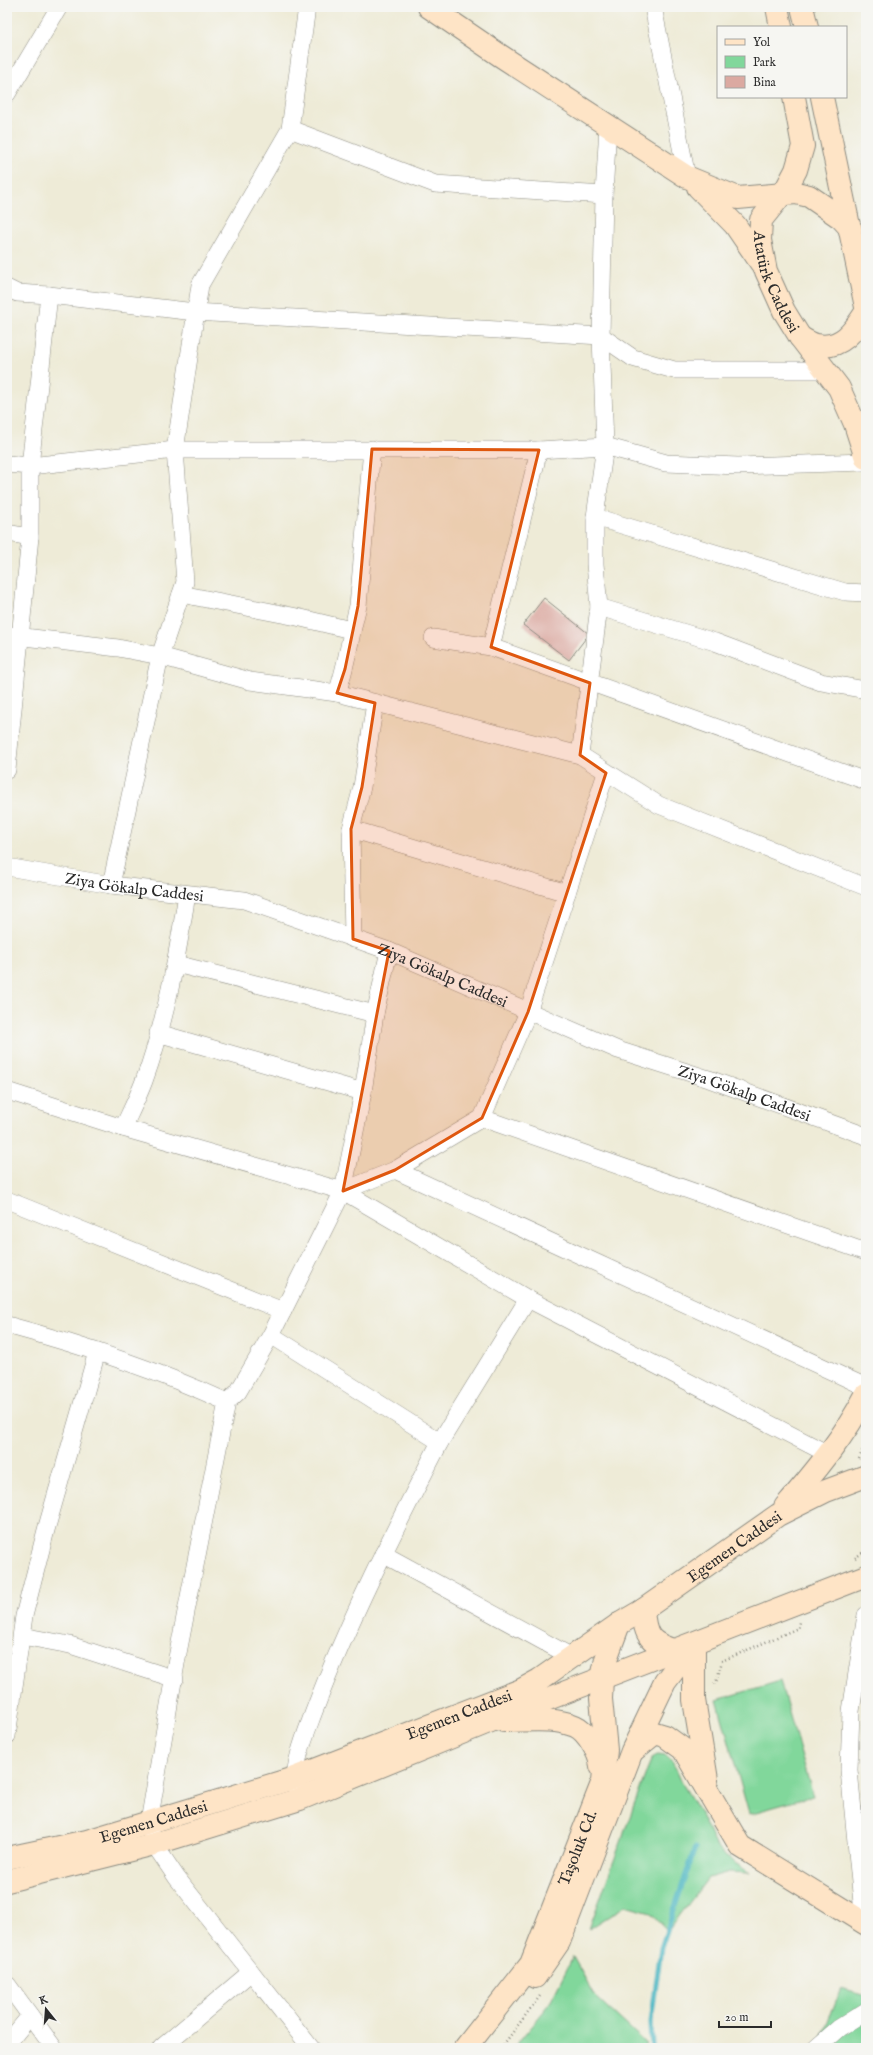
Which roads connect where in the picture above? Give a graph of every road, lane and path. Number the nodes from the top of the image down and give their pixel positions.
1 (59, 7) edge
2 (307, 7) edge
3 (429, 7) edge
4 (653, 7) edge
5 (777, 7) edge
6 (802, 7) edge
7 (780, 26) edge
8 (807, 26) edge
9 (7, 94) edge
10 (794, 98) edge
11 (822, 98) edge
12 (608, 126) junction
13 (290, 130) junction
14 (686, 177) junction
15 (781, 194) junction
16 (604, 195) junction
17 (851, 229) junction
18 (766, 271) junction
19 (7, 288) edge
20 (49, 294) junction
21 (866, 307) edge
22 (196, 312) junction
23 (866, 312) edge
24 (601, 336) junction
25 (800, 337) junction
26 (825, 370) junction
27 (605, 446) junction
28 (372, 449) junction
29 (175, 450) junction
30 (539, 450) junction
31 (866, 458) edge
32 (866, 462) edge
33 (7, 464) edge
34 (30, 466) junction
35 (595, 517) junction
36 (7, 533) edge
37 (30, 537) junction
38 (866, 593) edge
39 (181, 594) junction
40 (599, 607) junction
41 (351, 630) junction
42 (13, 636) edge
43 (433, 638) dead end
44 (491, 647) junction
45 (160, 656) junction
46 (590, 683) junction
47 (866, 690) edge
48 (337, 693) junction
49 (375, 703) junction
50 (10, 708) edge
51 (580, 755) junction
52 (7, 770) edge
53 (606, 773) junction
54 (866, 781) edge
55 (351, 829) junction
56 (7, 867) edge
57 (111, 885) junction
58 (866, 887) edge
59 (567, 893) junction
60 (187, 894) junction
61 (353, 939) junction
62 (389, 951) junction
63 (176, 964) junction
64 (528, 1012) junction
65 (375, 1014) junction
66 (158, 1033) junction
67 (7, 1091) edge
68 (363, 1092) junction
69 (482, 1118) junction
70 (123, 1128) junction
71 (866, 1136) edge
72 (395, 1170) junction
73 (344, 1191) junction
74 (7, 1200) edge
75 (866, 1252) edge
76 (528, 1299) junction
77 (283, 1311) junction
78 (7, 1325) edge
79 (271, 1335) junction
80 (97, 1352) junction
81 (866, 1387) edge
82 (866, 1395) edge
83 (227, 1402) junction
84 (866, 1441) edge
85 (440, 1442) junction
86 (828, 1454) junction
87 (863, 1470) edge
88 (778, 1515) junction
89 (383, 1554) junction
90 (866, 1576) edge
91 (643, 1610) junction
92 (866, 1615) edge
93 (797, 1617) dead end
94 (619, 1624) junction
95 (22, 1636) junction
96 (685, 1647) junction
97 (572, 1657) junction
98 (175, 1678) junction
99 (602, 1678) junction
100 (712, 1686) dead end
101 (491, 1721) junction
102 (7, 1736) edge
103 (632, 1751) junction
104 (294, 1778) junction
105 (603, 1781) junction
106 (709, 1791) junction
107 (300, 1799) junction
108 (148, 1822) junction
109 (154, 1844) junction
110 (7, 1858) edge
111 (863, 1876) edge
112 (7, 1881) edge
113 (865, 1923) edge
114 (251, 1972) junction
115 (7, 1984) edge
116 (866, 2011) edge
117 (30, 2016) junction
118 (7, 2044) edge
119 (54, 2048) edge
120 (161, 2048) edge
121 (311, 2048) edge
122 (465, 2048) edge
123 (485, 2048) edge
124 (816, 2048) edge

1 - 9 street
2 - 13 street
3 - 12 main road
4 - 14 street
5 - 7 main road
6 - 8 main road
10 - 15 main road, Atatürk Caddesi
11 - 17 main road
12 - 14 main road
12 - 16 street
13 - 16 street
13 - 22 street
14 - 15 main road
14 - 18 main road
15 - 17 main road
15 - 18 main road, Atatürk Caddesi
16 - 24 street
17 - 21 main road
18 - 25 main road, Atatürk Caddesi
19 - 20 street
20 - 22 street
20 - 34 street
22 - 24 street
22 - 29 street
23 - 25 main road
24 - 26 street
24 - 27 street
25 - 26 main road, Atatürk Caddesi
26 - 31 main road, Atatürk Caddesi
27 - 30 street
27 - 32 street
27 - 35 street
28 - 29 street
28 - 30 street
28 - 41 street
29 - 34 street
29 - 39 street
30 - 44 street
33 - 34 street
34 - 37 street
35 - 38 street
35 - 40 street
36 - 37 street
37 - 42 street
39 - 41 street
39 - 45 street
40 - 46 street
40 - 47 street
41 - 48 street
42 - 45 street
42 - 50 street
43 - 44 street
44 - 46 street
45 - 48 street
45 - 57 street
46 - 51 street
46 - 54 street
48 - 49 street
49 - 51 street
49 - 55 street
50 - 52 street
51 - 53 street
53 - 58 street
53 - 59 street
55 - 59 street
55 - 61 street
56 - 57 street, Ziya Gökalp Caddesi
57 - 60 street, Ziya Gökalp Caddesi
59 - 64 street
60 - 61 street, Ziya Gökalp Caddesi
60 - 63 street
61 - 62 street, Ziya Gökalp Caddesi
62 - 64 street, Ziya Gökalp Caddesi
62 - 65 street
63 - 65 street
63 - 66 street
64 - 69 street
64 - 71 street, Ziya Gökalp Caddesi
65 - 68 street
66 - 68 street
66 - 70 street
67 - 70 street
68 - 73 street
69 - 72 street
69 - 75 street
70 - 73 street
72 - 73 street
72 - 81 street
73 - 76 street
73 - 77 street
74 - 77 street
76 - 85 street
76 - 86 street
77 - 79 street
78 - 80 street
79 - 83 street
79 - 85 street
80 - 83 street
80 - 95 street
82 - 86 main road
83 - 98 street
84 - 87 path
85 - 89 street
86 - 88 main road
87 - 88 main road, Egemen Caddesi
88 - 91 main road, Egemen Caddesi
89 - 97 street
89 - 104 street
90 - 96 main road, Egemen Caddesi
91 - 94 main road, Egemen Caddesi
91 - 96 main road
92 - 111 street
93 - 100 path
94 - 97 main road, Egemen Caddesi
94 - 99 main road, Taşoluk Cd.
95 - 98 street
95 - 102 street
96 - 99 main road, Egemen Caddesi
96 - 103 main road, Taşoluk Cd.
96 - 106 main road
97 - 104 main road, Egemen Caddesi
98 - 108 street
99 - 101 main road, Egemen Caddesi
99 - 105 main road, Taşoluk Cd.
101 - 105 main road
101 - 107 main road, Egemen Caddesi
103 - 106 main road
103 - 123 main road, Taşoluk Cd.
104 - 107 street
104 - 108 main road, Egemen Caddesi
105 - 122 main road, Taşoluk Cd.
106 - 113 main road
107 - 109 main road, Egemen Caddesi
108 - 109 street
108 - 110 main road, Egemen Caddesi
109 - 112 main road, Egemen Caddesi
109 - 114 street
111 - 113 street
114 - 120 street
114 - 121 street
115 - 117 street
116 - 124 street
117 - 118 street
117 - 119 street

